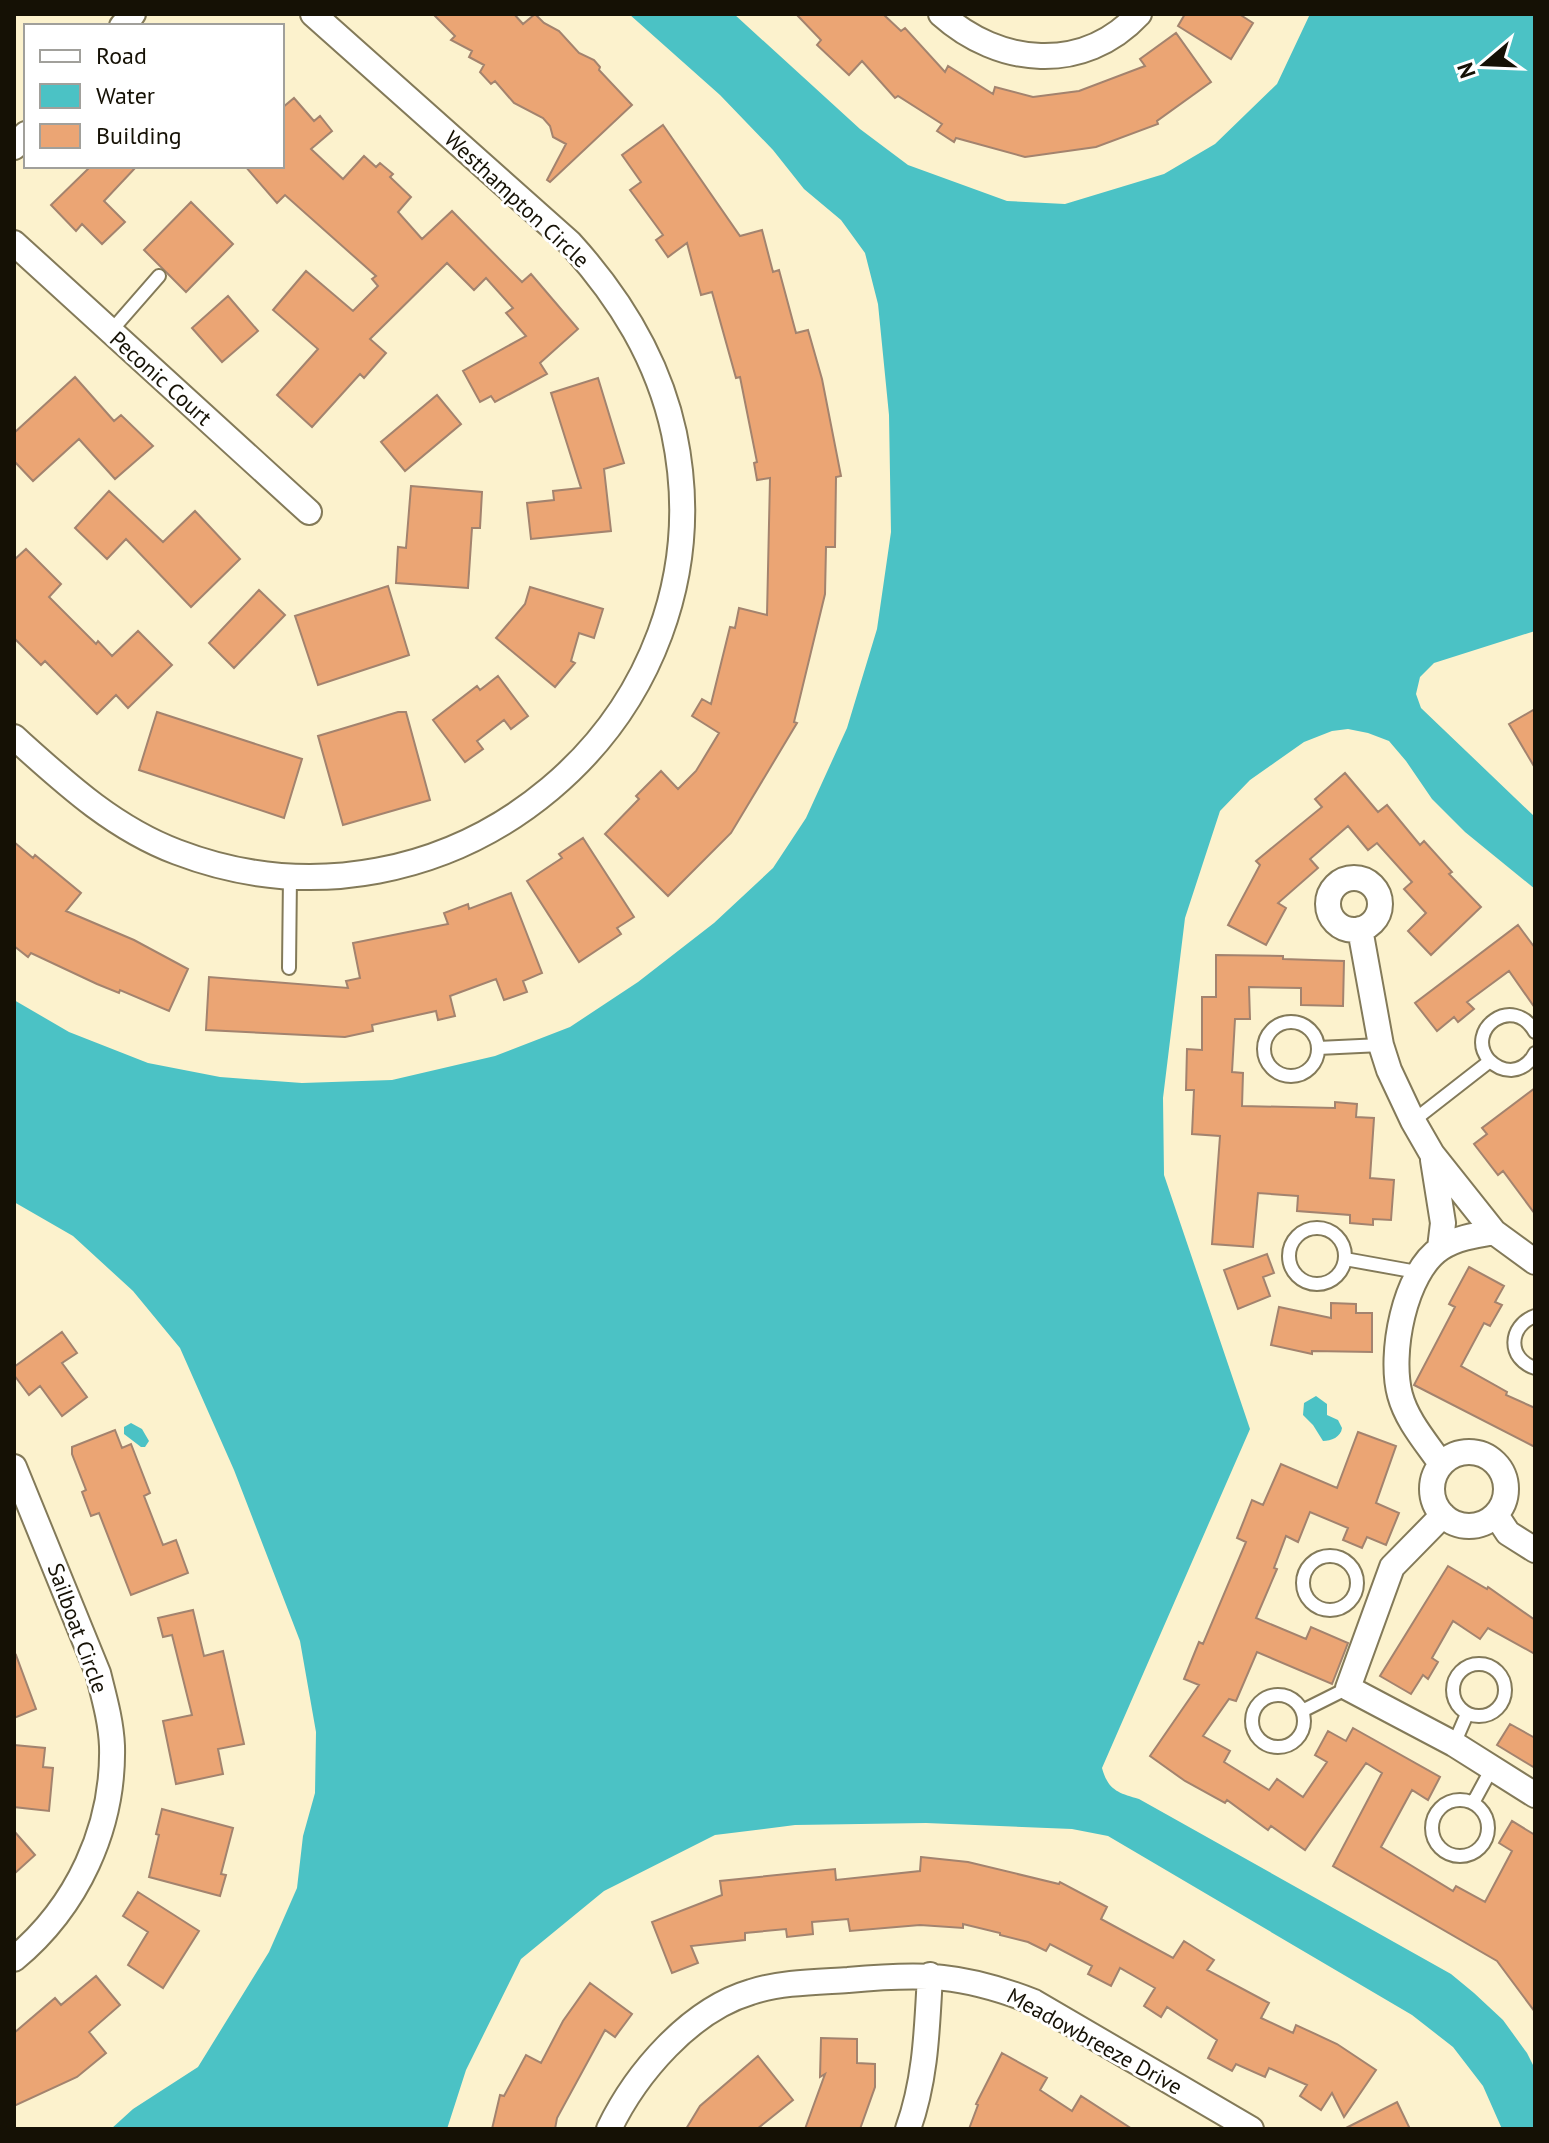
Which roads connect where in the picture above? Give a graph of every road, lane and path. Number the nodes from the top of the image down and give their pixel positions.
1 (313, 14) edge
2 (941, 14) edge
3 (1139, 14) edge
4 (14, 243) edge
5 (159, 276) dead end
6 (111, 331) junction
7 (309, 512) dead end
8 (14, 737) edge
9 (290, 876) junction
10 (1360, 929) dead end
11 (289, 968) dead end
12 (1535, 1032) edge
13 (1381, 1045) junction
14 (1318, 1048) junction
15 (1535, 1053) edge
16 (1490, 1061) junction
17 (1413, 1121) junction
18 (1432, 1154) junction
19 (1494, 1232) junction
20 (1440, 1248) junction
21 (1345, 1259) junction
22 (1535, 1262) edge
23 (1417, 1272) junction
24 (1535, 1316) edge
25 (1535, 1368) edge
26 (1441, 1464) junction
27 (14, 1467) edge
28 (1443, 1515) junction
29 (1496, 1515) junction
30 (1535, 1550) edge
31 (1356, 1592) junction
32 (1379, 1602) junction
33 (1348, 1688) junction
34 (1302, 1711) junction
35 (1467, 1714) junction
36 (1454, 1744) junction
37 (1492, 1768) junction
38 (1535, 1795) edge
39 (1473, 1803) junction
40 (14, 1959) edge
41 (930, 1975) junction
42 (609, 2129) edge
43 (908, 2129) edge
44 (1251, 2129) edge

1 - 9 street, Westhampton Circle
2 - 3 street
4 - 6 street, Peconic Court
5 - 6 lane
6 - 7 street, Peconic Court
8 - 9 street, Westhampton Circle
9 - 11 lane
10 - 13 street
12 - 16 lane
13 - 14 lane
13 - 17 street
14 - 14 lane
15 - 16 lane
16 - 17 lane
17 - 18 street
18 - 19 street
18 - 20 street
19 - 20 street
19 - 22 street
20 - 23 street
21 - 21 lane
21 - 23 lane
23 - 26 street
24 - 25 lane
26 - 28 street
26 - 29 street
27 - 40 street, Sailboat Circle
28 - 29 street
28 - 32 street
29 - 30 street
31 - 31 lane
31 - 32 lane
32 - 33 street
33 - 34 lane
33 - 36 street
34 - 34 lane
35 - 35 lane
35 - 36 lane
36 - 37 street
37 - 38 street
37 - 39 lane
39 - 39 lane
41 - 42 street, Meadowbreeze Drive
41 - 43 street
41 - 44 street, Meadowbreeze Drive

